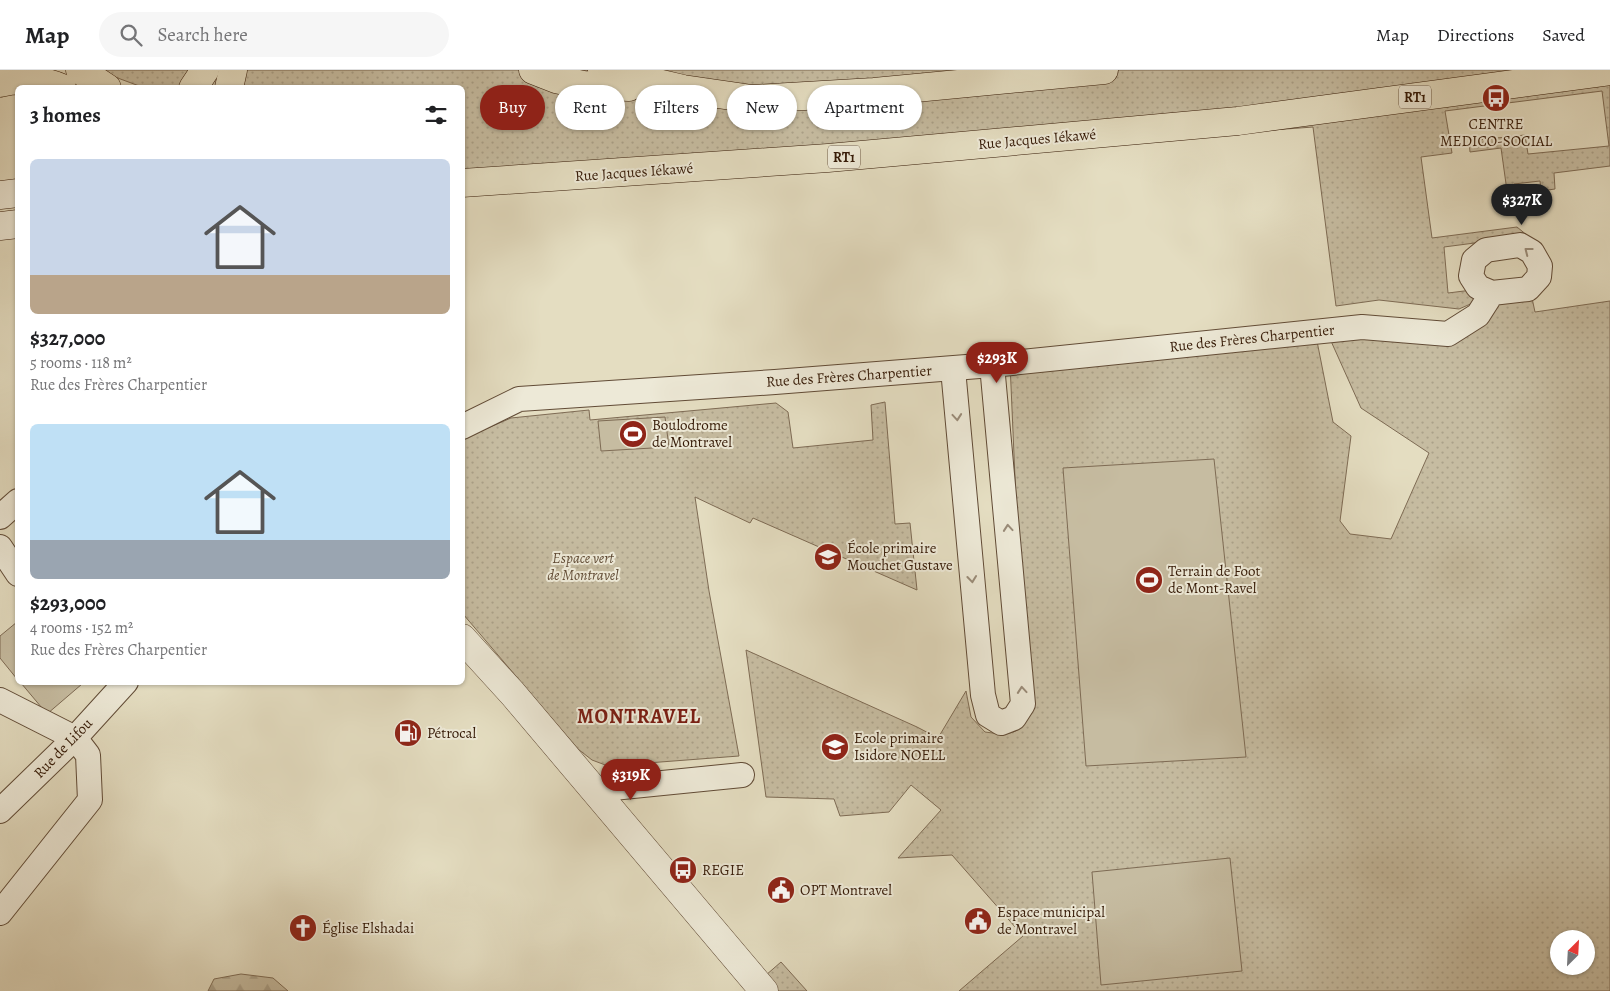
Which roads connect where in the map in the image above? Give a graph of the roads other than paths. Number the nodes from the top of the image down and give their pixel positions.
1 (80, 70) edge
2 (205, 70) edge
3 (233, 70) edge
4 (533, 70) edge
5 (602, 70) edge
6 (1104, 70) edge
7 (1610, 71) edge
8 (0, 84) edge
9 (56, 85) edge
10 (102, 85) edge
11 (195, 85) edge
12 (230, 85) edge
13 (666, 85) edge
14 (635, 87) edge
15 (717, 93) edge
16 (465, 183) edge
17 (15, 193) edge
18 (0, 195) edge
19 (15, 224) edge
20 (0, 226) edge
21 (1492, 293) dead end
22 (992, 365) junction
23 (953, 368) junction
24 (465, 426) edge
25 (15, 504) edge
26 (0, 517) edge
27 (0, 548) edge
28 (15, 570) edge
29 (465, 641) edge
30 (114, 687) edge
31 (0, 700) edge
32 (75, 738) junction
33 (742, 775) dead end
34 (593, 790) junction
35 (0, 812) edge
36 (0, 913) edge
37 (764, 991) edge

1 - 10 main road
2 - 11 main road
3 - 12 main road
4 - 14 main road
5 - 13 main road
6 - 15 main road
7 - 16 main road, Rue Jacques Iékawé / RT1
8 - 9 main road
17 - 18 street
19 - 20 street
21 - 22 street, Rue des Frères Charpentier
22 - 23 street, Rue des Frères Charpentier
23 -> 22 street
23 - 24 street, Rue des Frères Charpentier
25 - 26 street
27 - 28 street
29 - 34 street
30 - 32 street, Rue de Lifou
31 - 32 street
32 - 35 street, Rue de Lifou
32 - 36 street
33 - 34 street
34 - 37 street

